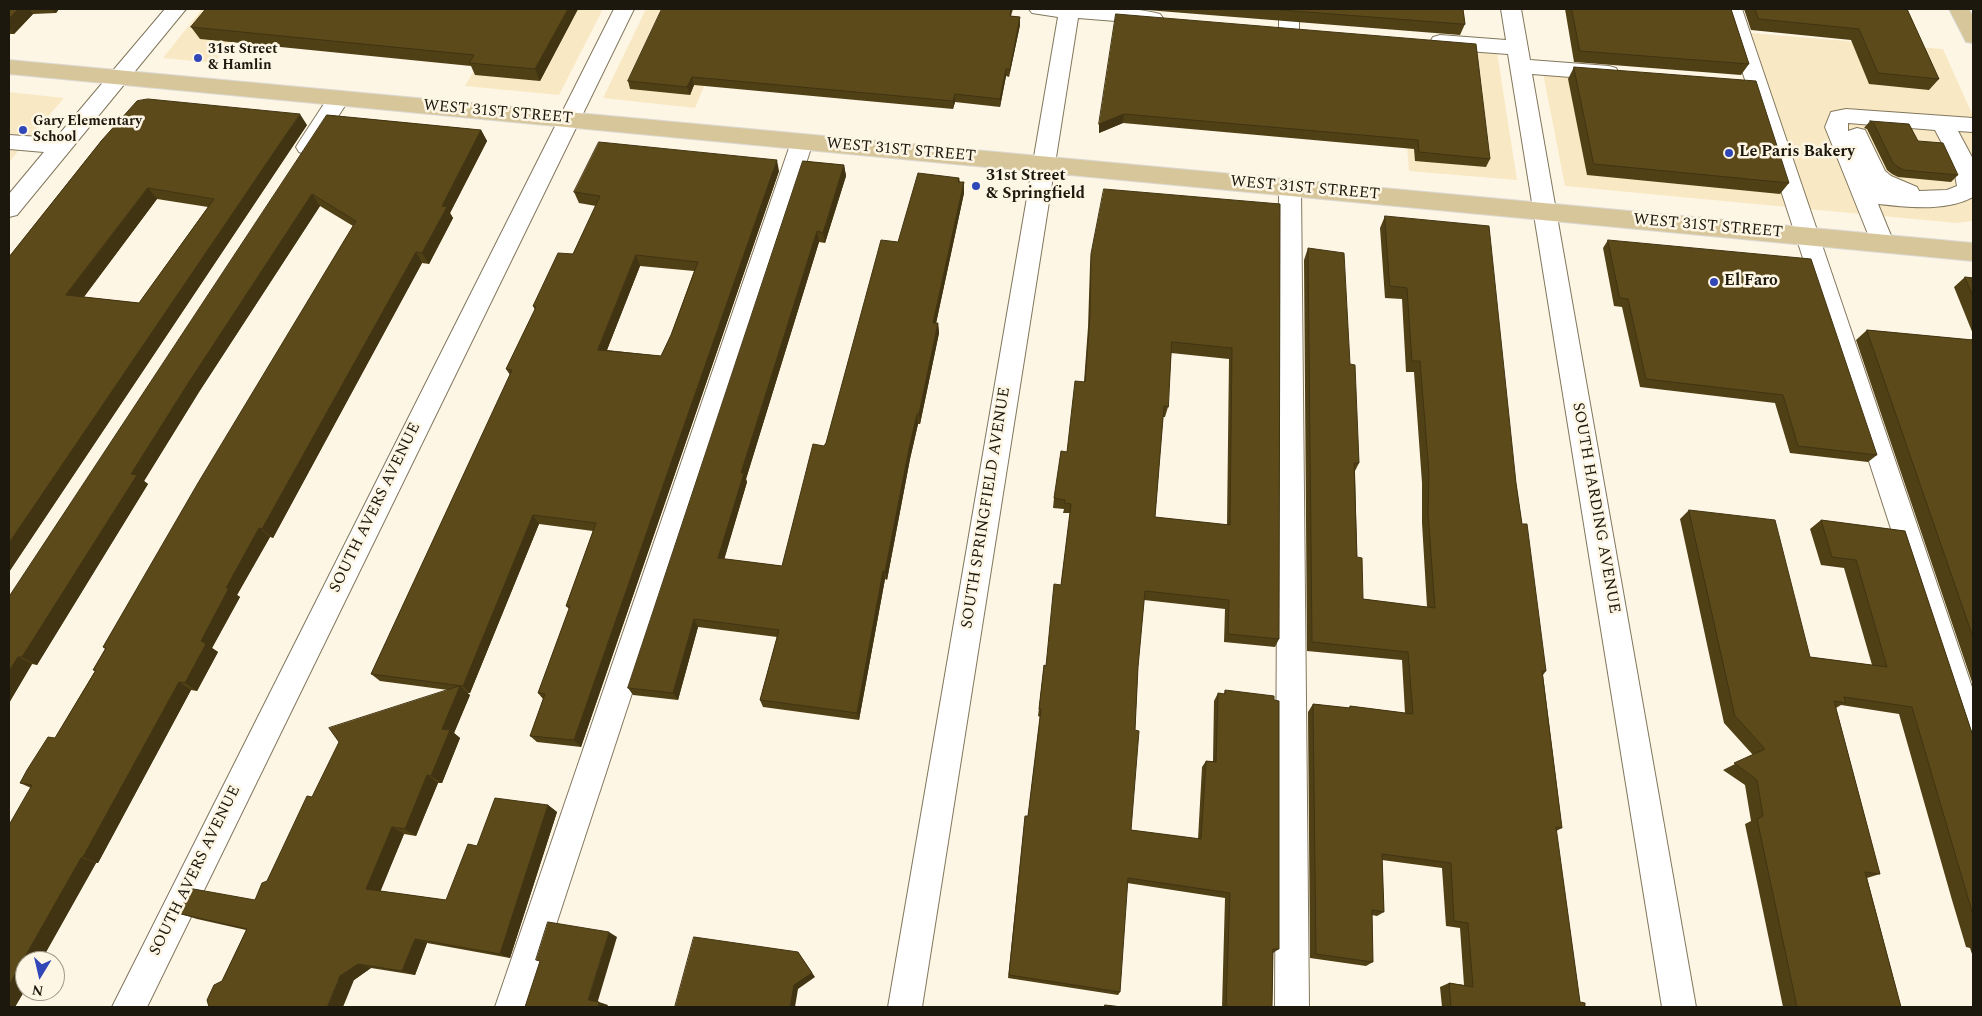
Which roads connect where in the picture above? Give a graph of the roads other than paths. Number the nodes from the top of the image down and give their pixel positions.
1 (176, 9) edge
2 (624, 9) edge
3 (1039, 9) edge
4 (1289, 9) edge
5 (1511, 9) edge
6 (1732, 9) edge
7 (1959, 9) edge
8 (1068, 10) edge
9 (1173, 20) edge
10 (1288, 29) edge
11 (1973, 38) edge
12 (1425, 41) edge
13 (1519, 57) junction
14 (9, 67) edge
15 (1632, 75) edge
16 (118, 78) junction
17 (339, 98) junction
18 (1848, 116) junction
19 (569, 120) junction
20 (1942, 123) junction
21 (1973, 125) edge
22 (9, 142) edge
23 (802, 142) junction
24 (61, 146) junction
25 (1043, 164) junction
26 (294, 166) edge
27 (1290, 188) junction
28 (1863, 194) junction
29 (1920, 198) junction
30 (9, 209) edge
31 (1545, 212) junction
32 (1808, 236) junction
33 (1882, 243) junction
34 (1973, 252) edge
35 (1973, 736) edge
36 (129, 1007) edge
37 (512, 1007) edge
38 (905, 1007) edge
39 (1292, 1007) edge
40 (1679, 1007) edge

1 - 16 street
2 - 19 street, SOUTH AVERS AVENUE
3 - 8 street
4 - 10 street
5 - 13 street, SOUTH HARDING AVENUE
6 - 32 street
7 - 11 main road
8 - 9 street
8 - 25 street, SOUTH SPRINGFIELD AVENUE
12 - 13 street
13 - 15 street
13 - 31 street, SOUTH HARDING AVENUE
14 - 16 main road, WEST 31ST STREET
16 - 17 main road, WEST 31ST STREET
16 - 24 street
17 - 19 main road, WEST 31ST STREET
17 - 26 street
18 - 20 street
18 - 28 street
18 - 29 street
19 - 23 main road, WEST 31ST STREET
19 - 36 street, SOUTH AVERS AVENUE
20 - 21 street
20 - 29 street
22 - 24 street
23 - 25 main road, WEST 31ST STREET
23 - 37 street
24 - 30 street
25 - 27 main road, WEST 31ST STREET
25 - 38 street, SOUTH SPRINGFIELD AVENUE
27 - 31 main road, WEST 31ST STREET
27 - 39 street
28 - 29 street
28 - 33 street
31 - 32 main road, WEST 31ST STREET
31 - 40 street, SOUTH HARDING AVENUE
32 - 33 main road, WEST 31ST STREET
32 - 35 street
33 - 34 main road, WEST 31ST STREET

